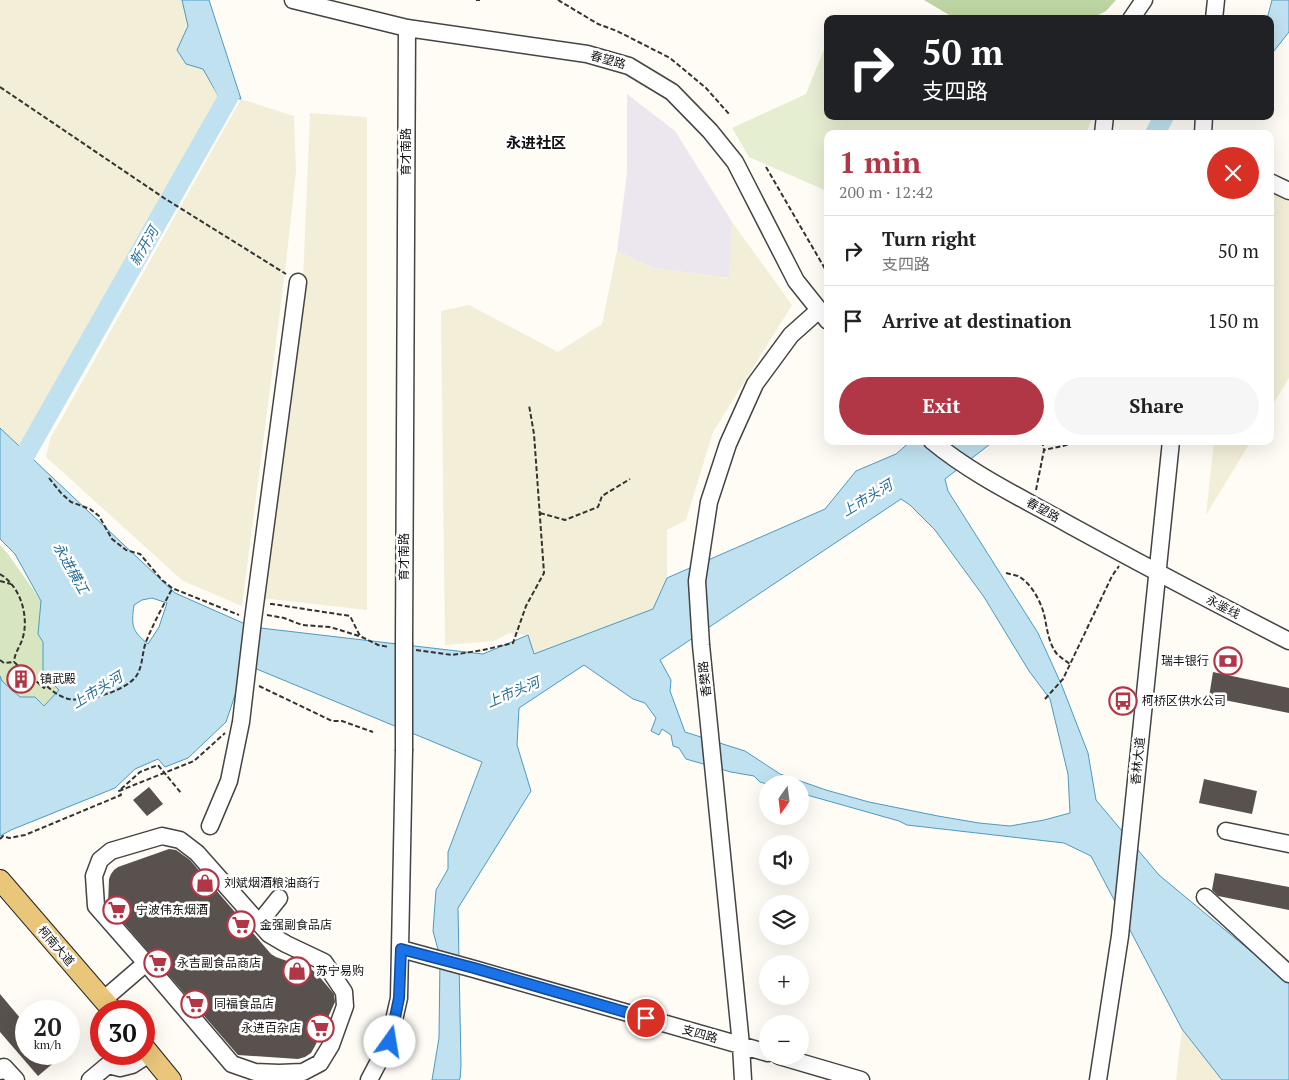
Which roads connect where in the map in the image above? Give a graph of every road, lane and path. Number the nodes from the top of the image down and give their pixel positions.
1 (293, 0) edge
2 (476, 0) edge
3 (480, 0) edge
4 (558, 0) edge
5 (1144, 0) edge
6 (1216, 0) edge
7 (1134, 15) edge
8 (1214, 15) edge
9 (407, 28) junction
10 (0, 87) edge
11 (729, 114) dead end
12 (766, 167) dead end
13 (1274, 184) edge
14 (1289, 191) edge
15 (824, 267) edge
16 (298, 282) joint
17 (823, 315) edge
18 (529, 405) dead end
19 (937, 445) edge
20 (1043, 445) edge
21 (1066, 445) edge
22 (1171, 445) edge
23 (1044, 450) junction
24 (49, 478) dead end
25 (630, 478) dead end
26 (1033, 504) junction
27 (540, 513) junction
28 (1127, 556) junction
29 (1157, 572) junction
30 (1006, 573) dead end
31 (0, 574) edge
32 (0, 580) edge
33 (11, 584) junction
34 (172, 588) junction
35 (236, 614) dead end
36 (254, 616) junction
37 (360, 636) junction
38 (1289, 641) edge
39 (405, 647) junction
40 (0, 660) edge
41 (14, 662) junction
42 (1070, 664) junction
43 (245, 686) junction
44 (1045, 699) dead end
45 (241, 722) junction
46 (372, 732) dead end
47 (165, 773) junction
48 (119, 791) junction
49 (181, 793) dead end
50 (210, 826) dead end
51 (1226, 831) dead end
52 (0, 839) edge
53 (1289, 844) edge
54 (0, 880) edge
55 (1205, 897) dead end
56 (279, 898) dead end
57 (259, 923) junction
58 (401, 949) junction
59 (146, 963) junction
60 (1289, 974) edge
61 (103, 1000) edge
62 (113, 1000) edge
63 (741, 1045) junction
64 (759, 1050) edge
65 (155, 1061) edge
66 (103, 1065) edge
67 (116, 1065) edge
68 (132, 1065) edge
69 (809, 1065) edge
70 (0, 1071) edge
71 (16, 1080) edge
72 (90, 1080) edge
73 (171, 1080) edge
74 (369, 1080) edge
75 (743, 1080) edge
76 (861, 1080) edge
77 (1098, 1080) edge

1 - 9 street, 春望路
2 - 3 path
4 - 11 path
5 - 7 street
6 - 8 street
9 - 17 street, 春望路
9 - 39 street, 育才南路
10 - 16 path
12 - 15 path
13 - 14 street
16 - 36 street
17 - 63 street, 香樊路
18 - 27 path
19 - 26 street, 春望路
20 - 23 path
21 - 23 path
22 - 29 street, 香林大道
23 - 26 path
24 - 34 path
25 - 27 path
26 - 28 street, 春望路
27 - 39 path
28 - 29 street, 春望路
28 - 42 path
29 - 38 street, 永鉴线
29 - 77 street, 香林大道
30 - 42 path
31 - 33 path
32 - 33 path
33 - 41 path
34 - 35 path
34 - 41 path
36 - 37 path
36 - 37 path
36 - 43 street
37 - 39 path
39 - 58 street, 育才南路, bridge
40 - 41 path
42 - 44 path
43 - 45 street
43 - 46 path
45 - 47 path
45 - 50 street
47 - 48 path
47 - 48 path
47 - 49 path
48 - 52 path
51 - 53 street
54 - 61 main road, 柯南大道
55 - 60 street
56 - 57 street
57 - 59 street
57 - 59 street
58 - 63 street, 支四路
58 - 74 street, 育才南路
59 - 62 street
63 - 64 street, 支四路
63 - 75 street, 香樊路
65 - 73 main road
66 - 72 street
67 - 68 street
69 - 76 street
70 - 71 street

